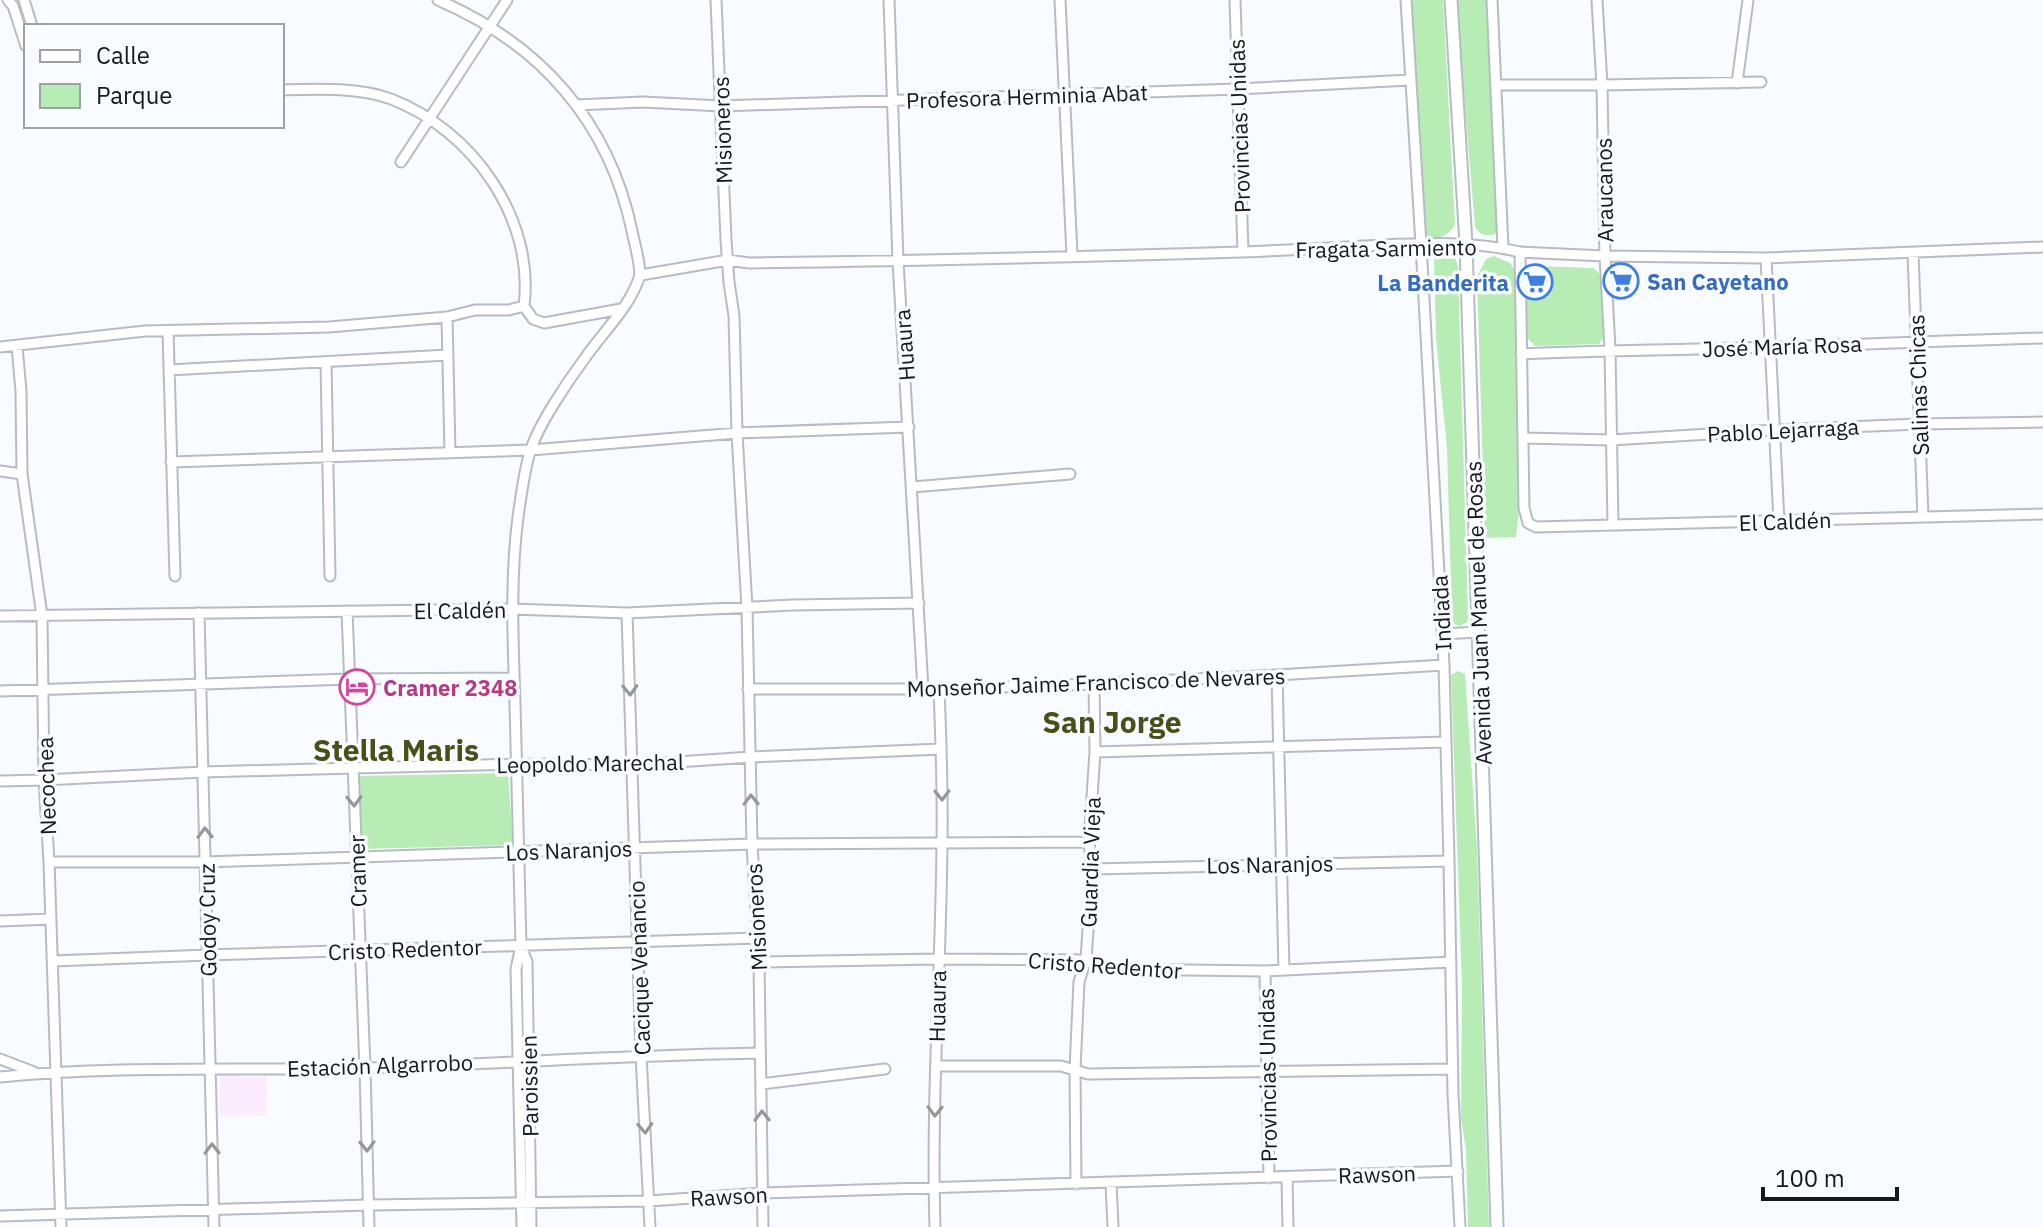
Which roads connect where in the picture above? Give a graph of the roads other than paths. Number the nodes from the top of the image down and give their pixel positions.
1 (8, 0) edge
2 (24, 0) edge
3 (438, 0) edge
4 (507, 0) edge
5 (716, 0) edge
6 (889, 0) edge
7 (1060, 0) edge
8 (1235, 0) edge
9 (1406, 0) edge
10 (1451, 0) edge
11 (1492, 0) edge
12 (1597, 0) edge
13 (1748, 0) edge
14 (31, 24) edge
15 (491, 26) junction
16 (24, 40) edge
17 (1410, 80) junction
18 (1761, 82) dead end
19 (1737, 83) junction
20 (1497, 85) junction
21 (1602, 85) junction
22 (1238, 89) junction
23 (284, 90) edge
24 (1064, 95) junction
25 (891, 101) junction
26 (577, 105) junction
27 (721, 106) junction
28 (430, 118) junction
29 (401, 162) dead end
30 (1421, 244) junction
31 (1466, 244) junction
32 (2043, 247) edge
33 (1503, 248) junction
34 (1243, 252) junction
35 (1520, 252) junction
36 (1913, 253) junction
37 (1072, 255) junction
38 (1605, 256) junction
39 (1766, 258) junction
40 (728, 260) junction
41 (898, 261) junction
42 (641, 275) junction
43 (524, 306) junction
44 (622, 309) junction
45 (447, 317) junction
46 (168, 331) junction
47 (2043, 338) edge
48 (1915, 341) junction
49 (17, 346) junction
50 (0, 347) edge
51 (1771, 347) junction
52 (1610, 349) junction
53 (1521, 354) junction
54 (448, 355) junction
55 (326, 362) junction
56 (169, 370) junction
57 (2043, 422) edge
58 (1919, 424) junction
59 (909, 427) junction
60 (1775, 430) junction
61 (737, 433) junction
62 (1523, 438) junction
63 (1611, 440) junction
64 (531, 450) junction
65 (450, 453) junction
66 (328, 457) junction
67 (171, 462) junction
68 (0, 471) edge
69 (22, 474) junction
70 (1070, 474) dead end
71 (912, 487) junction
72 (2043, 514) edge
73 (1923, 517) junction
74 (1779, 522) junction
75 (1613, 525) junction
76 (175, 576) dead end
77 (330, 576) dead end
78 (919, 603) junction
79 (747, 608) junction
80 (512, 609) junction
81 (347, 611) junction
82 (199, 613) junction
83 (627, 613) junction
84 (0, 616) edge
85 (42, 616) junction
86 (1479, 632) junction
87 (1442, 634) junction
88 (1444, 665) junction
89 (1277, 675) junction
90 (514, 678) junction
91 (349, 679) junction
92 (201, 683) junction
93 (1094, 684) junction
94 (748, 689) junction
95 (923, 689) junction
96 (939, 689) junction
97 (0, 691) edge
98 (44, 691) junction
99 (1446, 742) junction
100 (1279, 747) junction
101 (941, 749) junction
102 (1095, 752) junction
103 (751, 757) junction
104 (516, 764) junction
105 (633, 765) junction
106 (353, 768) junction
107 (203, 772) junction
108 (44, 780) junction
109 (0, 781) edge
110 (942, 842) junction
111 (1089, 842) junction
112 (752, 844) junction
113 (635, 848) junction
114 (518, 852) junction
115 (357, 857) junction
116 (1449, 861) junction
117 (49, 862) junction
118 (205, 862) junction
119 (1281, 864) junction
120 (1092, 869) junction
121 (51, 919) junction
122 (0, 921) edge
123 (758, 938) junction
124 (638, 942) junction
125 (521, 946) junction
126 (359, 951) junction
127 (208, 955) junction
128 (938, 959) junction
129 (1086, 960) junction
130 (53, 961) junction
131 (759, 962) junction
132 (1451, 962) junction
133 (1284, 970) junction
134 (1265, 971) junction
135 (760, 1053) junction
136 (641, 1055) junction
137 (0, 1059) edge
138 (523, 1061) junction
139 (936, 1066) junction
140 (365, 1068) junction
141 (210, 1069) junction
142 (885, 1069) dead end
143 (1075, 1069) junction
144 (1453, 1069) junction
145 (1267, 1071) junction
146 (56, 1072) junction
147 (39, 1073) junction
148 (0, 1077) edge
149 (761, 1084) junction
150 (1458, 1171) junction
151 (1269, 1178) junction
152 (1287, 1178) junction
153 (1111, 1183) junction
154 (1076, 1184) junction
155 (934, 1189) junction
156 (763, 1193) junction
157 (649, 1201) junction
158 (526, 1203) junction
159 (368, 1205) junction
160 (214, 1210) junction
161 (60, 1214) junction
162 (0, 1216) edge
163 (61, 1227) edge
164 (214, 1227) edge
165 (369, 1227) edge
166 (522, 1227) edge
167 (531, 1227) edge
168 (650, 1227) edge
169 (763, 1227) edge
170 (935, 1227) edge
171 (1113, 1227) edge
172 (1288, 1227) edge
173 (1460, 1227) edge
174 (1497, 1227) edge

1 - 16 street
2 - 14 street
3 - 15 street
4 - 15 street
5 - 27 street, Misioneros
6 - 25 street, Huaura
7 - 24 street
8 - 22 street, Provincias Unidas
9 - 17 street, Indiada
10 - 31 main road, Avenida Juan Manuel de Rosas
11 - 20 street
12 - 21 street, Araucanos
13 - 19 street
15 - 26 street
15 - 28 street
17 - 22 street, Profesora Herminia Abat
17 - 30 street, Indiada
18 - 19 street
19 - 21 street
20 - 21 street
20 - 33 street
21 - 38 street, Araucanos
22 - 24 street, Profesora Herminia Abat
22 - 34 street, Provincias Unidas
23 - 28 street
24 - 25 street, Profesora Herminia Abat
24 - 37 street
25 - 27 street, Profesora Herminia Abat
25 - 41 street, Huaura
26 - 27 street, Profesora Herminia Abat
26 - 42 street
27 - 40 street, Misioneros
28 - 29 street
28 - 43 street
30 - 31 street, Fragata Sarmiento
30 - 34 street, Fragata Sarmiento
30 - 87 street, Indiada
31 - 33 street, Fragata Sarmiento
31 - 86 main road, Avenida Juan Manuel de Rosas
32 - 36 street, Fragata Sarmiento
33 - 35 street, Fragata Sarmiento
34 - 37 street, Fragata Sarmiento
35 - 38 street, Fragata Sarmiento
35 - 53 street
36 - 39 street, Fragata Sarmiento
36 - 48 street, Salinas Chicas
37 - 41 street, Fragata Sarmiento
38 - 39 street, Fragata Sarmiento
38 - 52 street, Araucanos
39 - 51 street
40 - 41 street, Fragata Sarmiento
40 - 42 street, Fragata Sarmiento
40 - 61 street, Misioneros
41 - 59 street, Huaura
42 - 44 street, Paroissien
43 - 44 street
43 - 45 street
44 - 64 street, Paroissien
45 - 46 street
45 - 54 street
46 - 49 street
46 - 56 street
47 - 48 street, José María Rosa
48 - 51 street, José María Rosa
48 - 58 street, Salinas Chicas
49 - 50 street
49 - 69 street, Necochea
51 - 52 street, José María Rosa
51 - 60 street
52 - 53 street, José María Rosa
52 - 63 street, Araucanos
53 - 62 street
54 - 55 street
54 - 65 street
55 - 56 street
55 - 66 street
56 - 67 street
57 - 58 street, Pablo Lejarraga
58 - 60 street, Pablo Lejarraga
58 - 73 street, Salinas Chicas
59 - 61 street
59 - 71 street, Huaura
60 - 63 street, Pablo Lejarraga
60 - 74 street
61 - 64 street
61 - 79 street, Misioneros
62 - 63 street, Pablo Lejarraga
62 - 75 street, El Caldén
63 - 75 street, Araucanos
64 - 65 street
64 - 80 street, Paroissien
65 - 66 street
66 - 67 street
66 - 77 street
67 - 76 street
68 - 69 street
69 - 85 street, Necochea
70 - 71 street
71 - 78 street, Huaura
72 - 73 street, El Caldén
73 - 74 street, El Caldén
74 - 75 street, El Caldén
78 - 79 street, El Caldén
78 - 95 street, Huaura
79 - 83 street, El Caldén
79 - 94 street, Misioneros
80 - 81 street, El Caldén
80 - 83 street, El Caldén
80 - 90 street, Paroissien
81 - 82 street, El Caldén
81 - 91 street, Cramer
82 - 85 street, El Caldén
82 - 92 street, Godoy Cruz
83 -> 105 street, Cacique Venancio
84 - 85 street, El Caldén
85 - 98 street, Necochea
86 - 87 street
86 - 174 main road, Avenida Juan Manuel de Rosas
87 - 88 street, Indiada
88 - 89 street, Monseñor Jaime Francisco de Nevares
88 - 99 street, Indiada
89 - 93 street, Monseñor Jaime Francisco de Nevares
89 - 100 street, Provincias Unidas
90 - 91 street
90 - 104 street, Paroissien
91 - 92 street
91 - 106 street, Cramer
92 - 98 street
92 - 107 street, Godoy Cruz
93 - 96 street, Monseñor Jaime Francisco de Nevares
93 - 102 street, Guardia Vieja
94 - 95 street, Monseñor Jaime Francisco de Nevares
94 - 103 street, Misioneros
95 - 96 street, Monseñor Jaime Francisco de Nevares
96 - 101 street, Huaura
97 - 98 street
98 - 108 street, Necochea
99 - 100 street
99 - 116 street, Indiada
100 - 102 street
100 - 119 street, Provincias Unidas
101 - 103 street, Leopoldo Marechal
101 -> 110 street, Huaura
102 - 111 street, Guardia Vieja
103 - 105 street, Leopoldo Marechal
112 -> 103 street, Misioneros
104 - 105 street, Leopoldo Marechal
104 - 106 street, Leopoldo Marechal
104 - 114 street, Paroissien
105 - 113 street, Cacique Venancio
106 - 107 street, Leopoldo Marechal
106 -> 115 street, Cramer
107 - 108 street, Leopoldo Marechal
118 -> 107 street, Godoy Cruz
108 - 109 street, Leopoldo Marechal
108 - 117 street, Necochea
110 - 111 street, Los Naranjos
110 - 112 street, Los Naranjos
110 - 128 street, Huaura
111 - 120 street, Guardia Vieja
112 - 113 street, Los Naranjos
112 - 123 street, Misioneros
113 - 114 street, Los Naranjos
113 - 124 street, Cacique Venancio
114 - 115 street, Los Naranjos
114 - 125 street, Paroissien
115 - 118 street, Los Naranjos
115 - 126 street, Cramer
116 - 119 street, Los Naranjos
116 - 132 street, Indiada
117 - 118 street, Los Naranjos
117 - 121 street, Necochea
118 - 127 street, Godoy Cruz
119 - 120 street, Los Naranjos
119 - 133 street, Provincias Unidas
120 - 129 street, Guardia Vieja
121 - 122 street
121 - 130 street, Necochea
123 - 124 street, Cristo Redentor
123 - 131 street, Misioneros
124 - 125 street, Cristo Redentor
124 - 136 street, Cacique Venancio
125 - 126 street, Cristo Redentor
125 - 138 street, Paroissien
126 - 127 street, Cristo Redentor
126 - 140 street, Cramer
127 - 130 street, Cristo Redentor
127 - 141 street, Godoy Cruz
128 - 129 street, Cristo Redentor
128 - 131 street, Cristo Redentor
128 - 139 street, Huaura
129 - 134 street, Cristo Redentor
129 - 143 street, Guardia Vieja
130 - 146 street, Necochea
131 - 135 street, Misioneros
132 - 133 street, Cristo Redentor
132 - 144 street, Indiada
133 - 134 street, Cristo Redentor
134 - 145 street, Provincias Unidas
135 - 136 street, Estación Algarrobo
135 - 149 street, Misioneros
136 - 138 street, Estación Algarrobo
136 -> 157 street, Cacique Venancio
137 - 147 street
138 - 140 street, Estación Algarrobo
138 - 158 street, Paroissien
139 - 143 street
139 -> 155 street, Huaura
140 - 141 street, Estación Algarrobo
140 -> 159 street, Cramer
141 - 146 street, Estación Algarrobo
160 -> 141 street, Godoy Cruz
142 - 149 street
143 - 145 street
143 - 154 street, Guardia Vieja
144 - 145 street
144 - 150 street, Indiada
145 - 151 street, Provincias Unidas
146 - 147 street, Estación Algarrobo
146 - 161 street, Necochea
147 - 148 street, Estación Algarrobo
156 -> 149 street, Misioneros
150 - 152 street, Rawson
150 - 173 street, Indiada
151 - 152 street, Rawson
151 - 153 street, Rawson
152 - 172 street, Provincias Unidas
153 - 154 street, Rawson
153 - 171 street
154 - 155 street, Rawson
155 - 156 street, Rawson
155 - 170 street, Huaura
156 - 157 street, Rawson
156 - 169 street, Misioneros
157 - 158 street, Rawson
157 - 168 street, Cacique Venancio
158 - 159 street, Rawson
158 - 166 street, Paroissien
158 - 167 street, Paroissien
159 - 160 street, Rawson
159 - 165 street, Cramer
160 - 161 street, Rawson
160 - 164 street, Godoy Cruz
161 - 162 street, Rawson
161 - 163 street, Necochea

